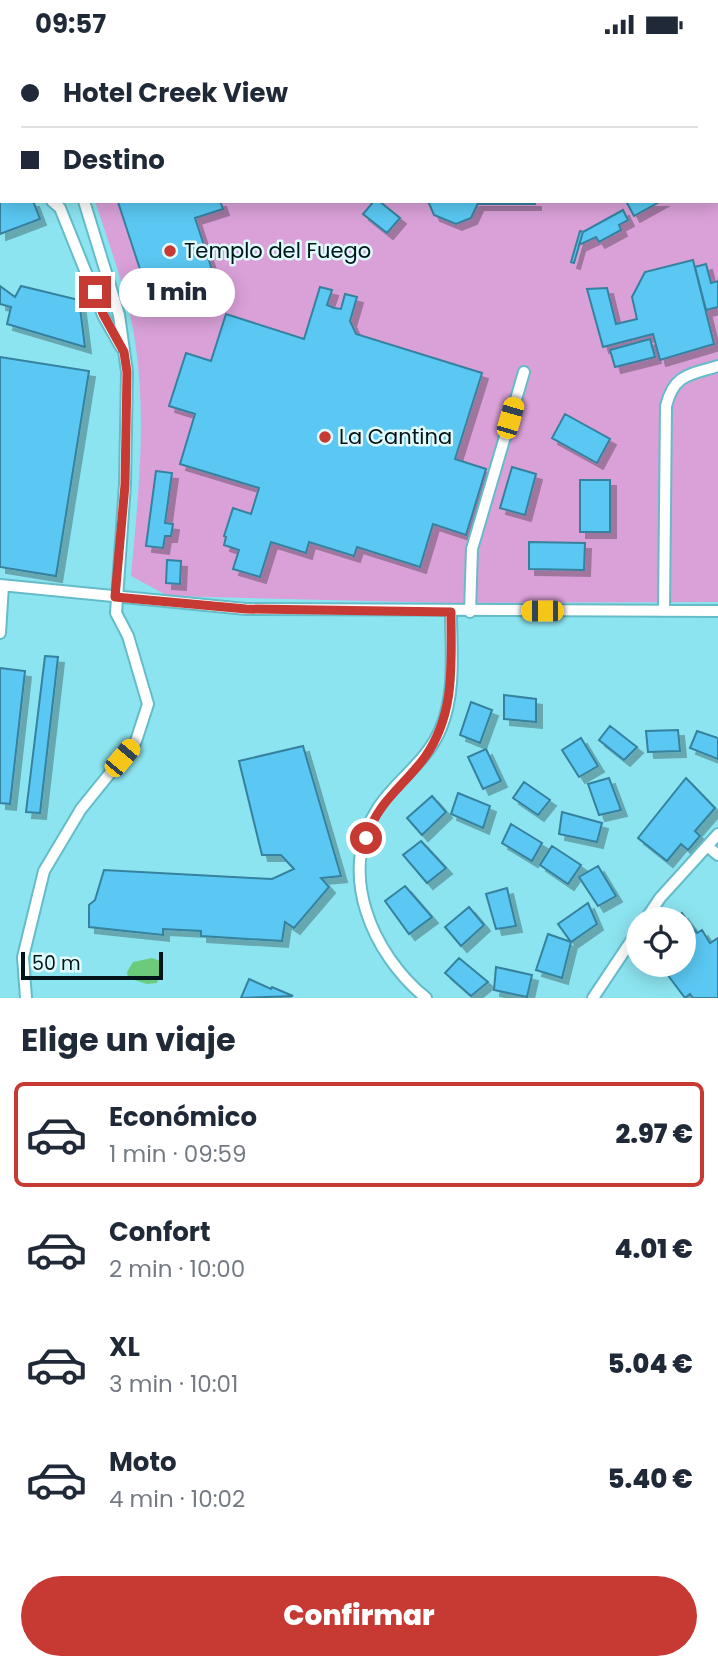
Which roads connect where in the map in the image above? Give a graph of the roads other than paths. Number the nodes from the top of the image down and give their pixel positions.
1 (54, 203) edge
2 (85, 203) edge
3 (124, 352) junction
4 (718, 366) edge
5 (524, 372) dead end
6 (2, 585) edge
7 (115, 597) junction
8 (664, 611) junction
9 (718, 611) edge
10 (451, 612) junction
11 (470, 612) junction
12 (0, 633) edge
13 (718, 834) edge
14 (707, 846) junction
15 (718, 855) edge
16 (654, 907) edge
17 (626, 948) edge
18 (26, 998) edge
19 (426, 998) edge
20 (593, 998) edge

1 - 3 lane
2 - 3 lane
3 - 7 lane
4 - 8 lane
5 - 11 lane
6 - 7 lane
6 - 12 lane
7 - 10 lane
7 - 18 lane
8 - 9 lane
8 - 11 lane
10 - 11 lane
10 - 19 lane
13 - 14 lane
14 - 15 lane
14 - 16 lane
17 - 20 lane

